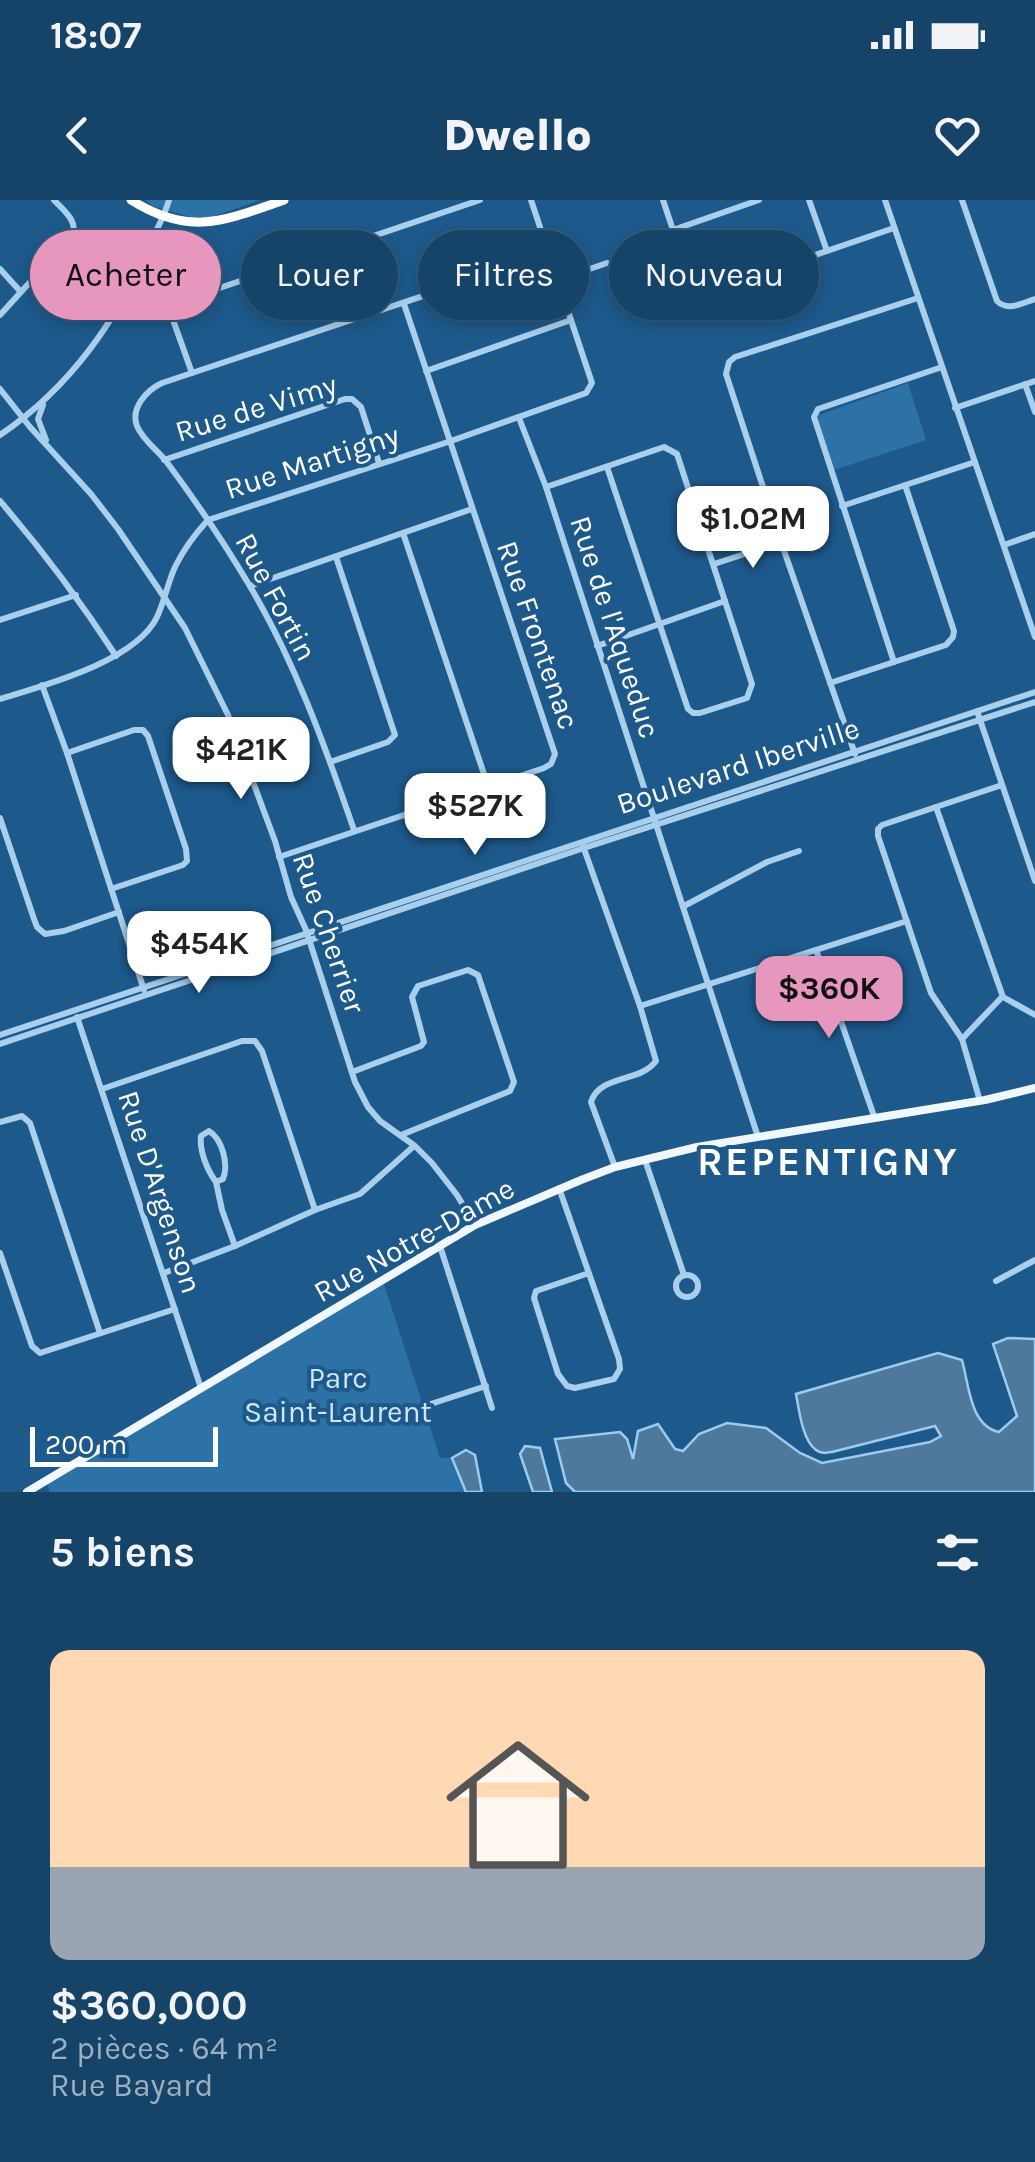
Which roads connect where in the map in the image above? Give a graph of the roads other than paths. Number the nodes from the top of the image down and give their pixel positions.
1 (54, 200) edge
2 (131, 200) edge
3 (170, 200) edge
4 (284, 200) edge
5 (480, 200) edge
6 (663, 200) edge
7 (758, 200) edge
8 (810, 200) edge
9 (885, 200) edge
10 (962, 200) edge
11 (534, 201) edge
12 (163, 217) junction
13 (894, 228) junction
14 (543, 230) edge
15 (674, 230) joint
16 (827, 251) junction
17 (819, 254) edge
18 (607, 263) dead end
19 (0, 269) edge
20 (589, 269) edge
21 (20, 291) junction
22 (918, 298) junction
23 (418, 299) edge
24 (1035, 299) edge
25 (404, 304) junction
26 (0, 315) edge
27 (571, 320) joint
28 (942, 368) junction
29 (426, 372) junction
30 (192, 374) junction
31 (1035, 380) edge
32 (1025, 384) junction
33 (0, 389) edge
34 (53, 393) junction
35 (955, 408) junction
36 (1035, 412) edge
37 (24, 418) junction
38 (519, 418) junction
39 (0, 434) edge
40 (448, 442) junction
41 (164, 460) junction
42 (61, 461) junction
43 (975, 462) junction
44 (379, 463) junction
45 (607, 467) junction
46 (906, 486) junction
47 (546, 488) junction
48 (0, 501) edge
49 (842, 506) junction
50 (472, 509) junction
51 (208, 520) junction
52 (403, 533) junction
53 (1035, 534) edge
54 (781, 542) junction
55 (1004, 545) junction
56 (336, 558) junction
57 (714, 564) junction
58 (250, 586) junction
59 (76, 595) junction
60 (165, 597) junction
61 (725, 601) junction
62 (1031, 610) edge
63 (2, 617) edge
64 (660, 625) junction
65 (1035, 637) edge
66 (597, 646) junction
67 (116, 656) junction
68 (894, 662) junction
69 (830, 683) junction
70 (42, 686) junction
71 (1035, 692) edge
72 (0, 699) edge
73 (1035, 702) edge
74 (977, 711) junction
75 (980, 721) junction
76 (66, 754) junction
77 (856, 755) junction
78 (330, 762) junction
79 (1002, 785) junction
80 (488, 786) junction
81 (936, 807) junction
82 (0, 818) edge
83 (656, 822) junction
84 (354, 830) junction
85 (1035, 840) edge
86 (1023, 844) junction
87 (583, 845) junction
88 (799, 851) dead end
89 (279, 856) junction
90 (1035, 881) edge
91 (111, 889) junction
92 (684, 906) junction
93 (119, 912) junction
94 (906, 921) junction
95 (307, 937) junction
96 (816, 950) junction
97 (708, 985) junction
98 (145, 992) junction
99 (1002, 996) junction
100 (640, 1006) junction
101 (76, 1015) junction
102 (1035, 1016) edge
103 (0, 1035) edge
104 (962, 1039) junction
105 (0, 1044) edge
106 (352, 1072) junction
107 (102, 1088) junction
108 (1035, 1088) edge
109 (980, 1101) junction
110 (875, 1119) junction
111 (0, 1122) edge
112 (400, 1135) junction
113 (758, 1137) junction
114 (415, 1146) junction
115 (645, 1160) junction
116 (615, 1167) junction
117 (216, 1182) junction
118 (559, 1188) junction
119 (315, 1210) junction
120 (475, 1226) junction
121 (235, 1246) junction
122 (440, 1246) junction
123 (0, 1253) edge
124 (1035, 1260) edge
125 (164, 1273) junction
126 (589, 1273) junction
127 (684, 1275) dead end
128 (996, 1281) dead end
129 (174, 1309) junction
130 (100, 1334) junction
131 (486, 1386) junction
132 (201, 1388) junction
133 (492, 1408) dead end
134 (398, 1415) dead end
135 (28, 1492) edge

1 - 21 street
2 - 12 highway
3 - 12 street
4 - 12 highway
5 - 30 street
6 - 15 street
7 - 15 street
8 - 16 street
9 - 13 street
10 - 24 street
11 - 14 street
12 - 34 street
13 - 16 street
13 - 22 street
16 - 17 street
18 - 20 street
19 - 21 street
21 - 26 street
22 - 28 street
22 - 54 street
23 - 25 street
25 - 29 street, Rue Frontenac
25 - 30 street
27 - 29 street
27 - 38 street, Rue Martigny
28 - 35 street
28 - 49 street
29 - 40 street, Rue Frontenac
30 - 41 street, Rue Fortin
31 - 32 street
32 - 35 street
32 - 36 street
33 - 37 street, Rue Cherrier
34 - 37 street
34 - 42 street
35 - 43 street
37 - 39 street
37 - 42 street, Rue Cherrier
38 - 40 street, Rue Martigny
38 - 47 street, Rue de l'Aqueduc
40 - 44 street, Rue Martigny
40 - 50 street, Rue Frontenac
41 - 44 street, Rue de Vimy
41 - 51 street, Rue Fortin
42 - 60 street, Rue Cherrier
43 - 46 street
43 - 55 street
44 - 51 street, Rue Martigny
45 - 47 street
45 - 57 street
45 - 64 street
46 - 49 street
46 - 68 street
47 - 66 street, Rue de l'Aqueduc
48 - 59 street
49 - 68 street
50 - 52 street
50 - 80 street, Rue Frontenac
51 - 58 street, Rue Fortin
51 - 60 street, Rue Martigny
52 - 56 street
52 - 80 street
53 - 55 street
54 - 57 street
54 - 69 street
55 - 62 street
56 - 58 street
56 - 78 street
57 - 61 street
58 - 78 street, Rue Fortin
59 - 63 street
59 - 67 street
60 - 67 street, Rue Martigny
60 - 89 street, Rue Cherrier
61 - 64 street
61 - 64 street
62 - 65 street
64 - 66 street
66 - 83 street, Rue de l'Aqueduc
67 - 70 street, Rue Martigny
68 - 69 street
69 - 77 street
70 - 72 street, Rue Martigny
70 - 76 street
71 - 74 street, Boulevard Iberville
73 - 75 street, Boulevard Iberville
74 - 75 street
74 - 77 street, Boulevard Iberville
75 - 77 street, Boulevard Iberville
75 - 79 street
76 - 91 street
76 - 91 street
77 - 83 street, Boulevard Iberville
78 - 84 street, Rue Fortin
79 - 81 street
79 - 86 street
80 - 84 street, Rue Frontenac
81 - 94 street
81 - 99 street
82 - 93 street
83 - 87 street, Boulevard Iberville
83 - 92 street, Rue de l'Aqueduc
84 - 89 street, Rue Frontenac
85 - 86 street
86 - 90 street
87 - 95 street, Boulevard Iberville
87 - 100 street
88 - 92 street
89 - 95 street, Rue Cherrier
91 - 93 street
92 - 97 street, Rue de l'Aqueduc
93 - 98 street
94 - 96 street
94 - 104 street
95 - 98 street, Boulevard Iberville
95 - 106 street, Rue Cherrier
96 - 97 street
96 - 110 street
97 - 100 street
97 - 113 street, Rue de l'Aqueduc
98 - 101 street, Boulevard Iberville
99 - 102 street
99 - 104 street
100 - 116 street
101 - 103 street, Boulevard Iberville
101 - 105 street, Boulevard Iberville
101 - 107 street, Rue D'Argenson
104 - 109 street
106 - 112 street, Rue Cherrier
106 - 112 street
107 - 119 street
107 - 125 street, Rue D'Argenson
108 - 109 main road, Rue Notre-Dame
109 - 110 main road, Rue Notre-Dame
110 - 113 main road, Rue Notre-Dame
111 - 130 street
112 - 114 street, Rue Cherrier
113 - 115 main road, Rue Notre-Dame
114 - 119 street
114 - 120 street, Rue Cherrier
115 - 116 main road, Rue Notre-Dame
115 - 127 street
116 - 118 main road, Rue Notre-Dame
117 - 117 street
117 - 121 street
118 - 120 main road, Rue Notre-Dame
118 - 126 street
119 - 121 street
120 - 122 main road, Rue Notre-Dame
121 - 125 street
122 - 131 street
122 - 132 main road, Rue Notre-Dame
123 - 130 street
124 - 128 street
125 - 129 street, Rue D'Argenson
126 - 126 street
129 - 130 street
129 - 132 street, Rue D'Argenson
131 - 133 street
131 - 134 street
132 - 135 main road, Rue Notre-Dame

